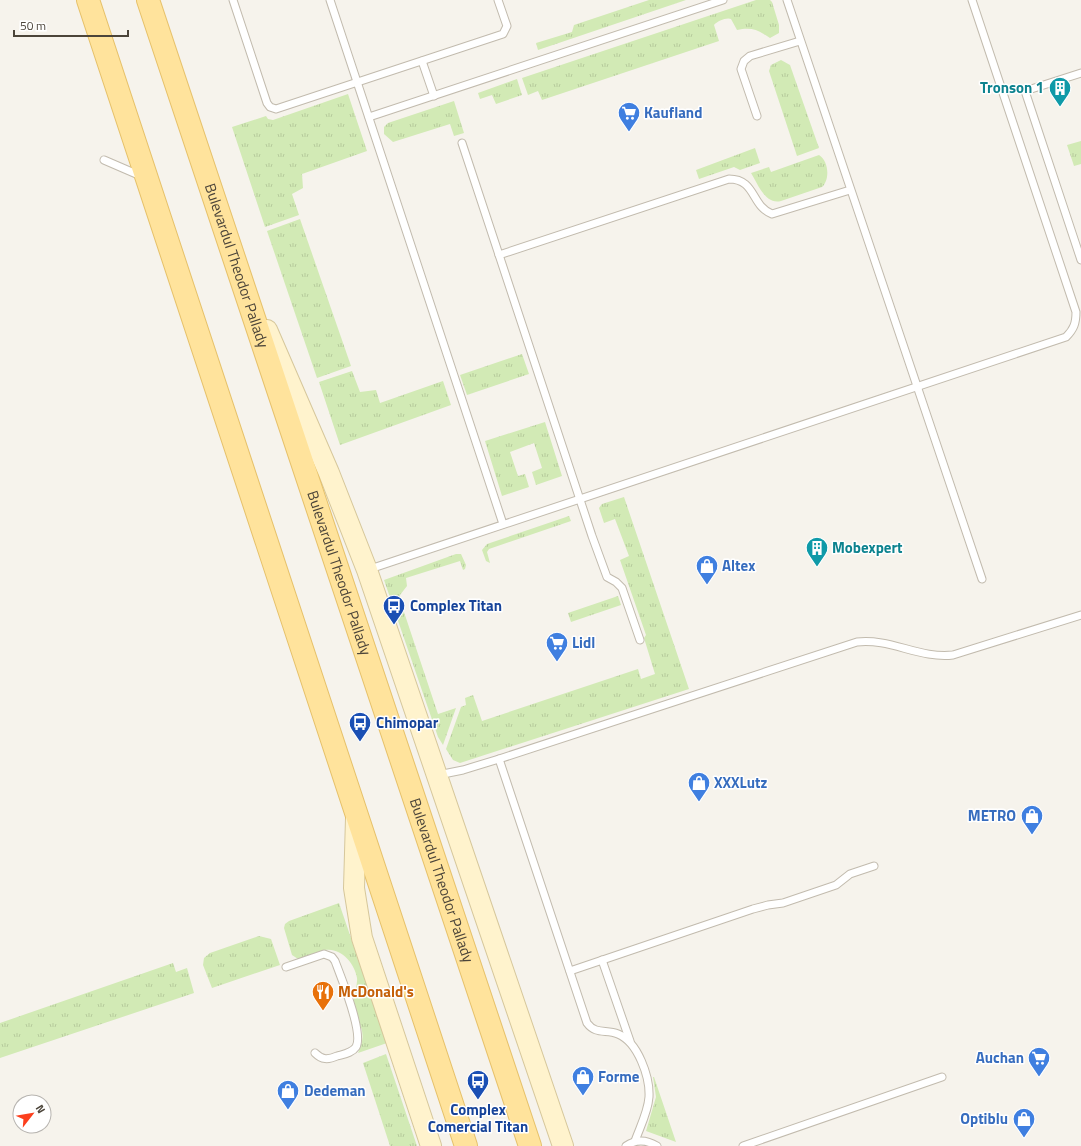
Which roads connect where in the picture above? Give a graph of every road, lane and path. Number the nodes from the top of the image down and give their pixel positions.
1 (88, 0) edge
2 (148, 0) edge
3 (233, 0) edge
4 (330, 0) edge
5 (498, 0) edge
6 (723, 0) edge
7 (786, 0) edge
8 (972, 0) edge
9 (800, 40) junction
10 (422, 62) junction
11 (1081, 73) edge
12 (357, 83) junction
13 (434, 96) junction
14 (757, 116) dead end
15 (369, 117) junction
16 (462, 143) dead end
17 (104, 160) dead end
18 (147, 178) junction
19 (850, 190) junction
20 (499, 255) junction
21 (1081, 260) edge
22 (241, 278) junction
23 (916, 387) junction
24 (579, 499) junction
25 (503, 524) junction
26 (367, 570) junction
27 (982, 580) dead end
28 (1081, 615) edge
29 (640, 640) dead end
30 (499, 759) junction
31 (438, 775) junction
32 (356, 816) junction
33 (874, 866) dead end
34 (602, 960) junction
35 (286, 967) dead end
36 (570, 971) junction
37 (630, 1043) junction
38 (315, 1052) dead end
39 (942, 1077) dead end
40 (635, 1141) junction
41 (431, 1146) edge
42 (466, 1146) edge
43 (530, 1146) edge
44 (563, 1146) edge
45 (626, 1146) edge
46 (657, 1146) edge
47 (743, 1146) edge

1 - 18 main road
2 - 22 main road, Bulevardul Theodor Pallady
3 - 12 lane
4 - 12 lane
5 - 10 lane
6 - 13 lane
7 - 9 lane
8 - 23 lane
9 - 14 lane
9 - 19 lane
10 - 12 lane
10 - 13 lane
11 - 21 lane
12 - 15 lane
13 - 15 lane
15 - 25 lane
16 - 20 lane
17 - 18 lane
18 - 32 main road
19 - 20 lane
19 - 23 lane
20 - 24 lane
22 - 26 street
22 - 43 main road, Bulevardul Theodor Pallady
23 - 24 lane
23 - 27 lane
24 - 25 lane
24 - 29 lane
25 - 26 lane
26 - 31 street
28 - 30 lane
30 - 31 lane
30 - 36 lane
31 - 44 street
32 - 41 street
32 - 42 main road
33 - 34 lane
34 - 36 lane
34 - 37 lane
35 - 38 lane
36 - 37 lane
37 - 40 lane
39 - 47 lane
40 - 45 lane
40 - 46 lane

